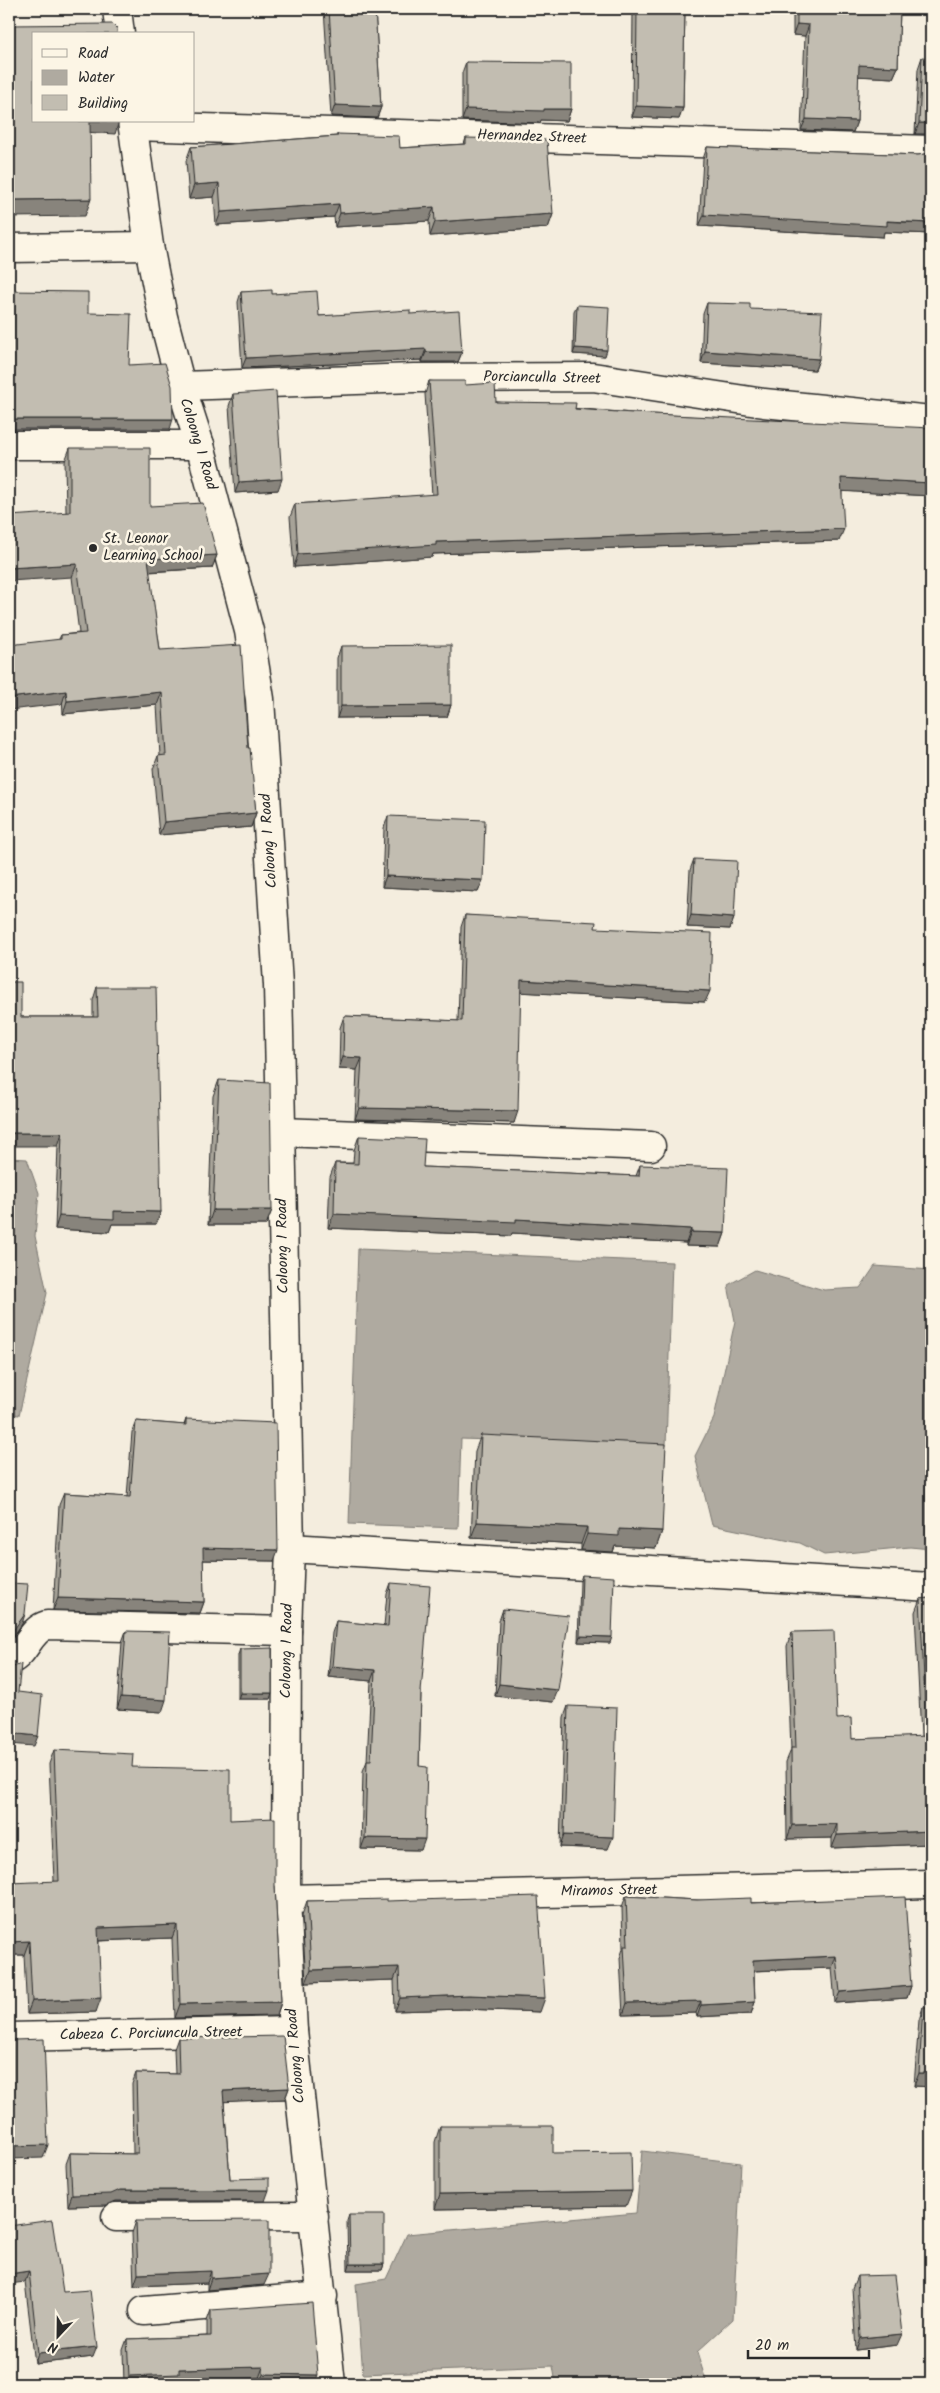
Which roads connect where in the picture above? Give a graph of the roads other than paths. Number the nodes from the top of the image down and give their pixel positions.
1 (117, 9) edge
2 (120, 32) edge
3 (132, 124) edge
4 (931, 150) edge
5 (149, 246) junction
6 (9, 248) edge
7 (180, 386) junction
8 (931, 420) edge
9 (9, 445) edge
10 (200, 445) junction
11 (281, 1132) junction
12 (651, 1146) dead end
13 (290, 1548) junction
14 (931, 1587) edge
15 (287, 1631) junction
16 (9, 1660) edge
17 (931, 1884) edge
18 (286, 1898) junction
19 (293, 2031) junction
20 (9, 2037) edge
21 (314, 2216) junction
22 (116, 2217) dead end
23 (323, 2296) junction
24 (144, 2311) dead end
25 (331, 2384) edge

1 - 2 street
3 - 4 street, Hernandez Street
3 - 5 street, Coloong 1 Road
5 - 6 street
5 - 7 street, Coloong 1 Road
7 - 8 street, Porcianculla Street
7 - 10 street, Coloong 1 Road
9 - 10 street
10 - 11 street, Coloong 1 Road
11 - 12 street
11 - 13 street, Coloong 1 Road
13 - 14 street
13 - 15 street, Coloong 1 Road
15 - 16 street
15 - 18 street, Coloong 1 Road
17 - 18 street, Miramos Street
18 - 19 street, Coloong 1 Road
19 - 20 street, Cabeza C. Porciuncula Street
19 - 21 street, Coloong 1 Road
21 - 22 street
21 - 23 street, Coloong 1 Road
23 - 24 street
23 - 25 street, Coloong 1 Road

